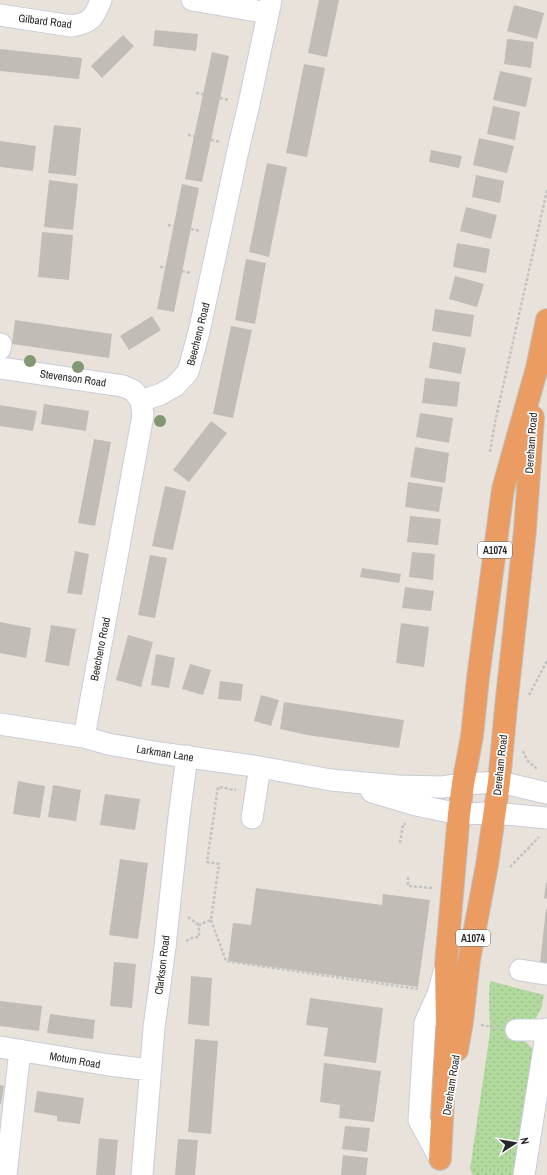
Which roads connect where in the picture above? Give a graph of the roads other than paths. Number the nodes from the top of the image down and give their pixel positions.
1 (101, 0) edge
2 (192, 0) edge
3 (269, 6) edge
4 (0, 15) edge
5 (547, 320) edge
6 (0, 368) edge
7 (537, 368) junction
8 (141, 401) junction
9 (0, 724) edge
10 (84, 737) junction
11 (187, 756) junction
12 (252, 766) junction
13 (331, 780) junction
14 (499, 782) junction
15 (463, 784) junction
16 (547, 793) edge
17 (494, 813) junction
18 (459, 814) junction
19 (252, 818) dead end
20 (544, 826) edge
21 (520, 970) dead end
22 (545, 974) dead end
23 (516, 1030) road end
24 (547, 1030) edge
25 (0, 1047) edge
26 (20, 1050) junction
27 (150, 1070) junction
28 (438, 1167) edge
29 (6, 1175) edge
30 (142, 1175) edge
31 (524, 1175) edge

1 - 4 street, Gilbard Road
2 - 3 street
3 - 8 street, Beecheno Road
5 - 7 highway, Dereham Road / A1074
6 - 8 street, Stevenson Road
7 - 14 highway, Dereham Road / A1074
7 - 15 highway, Dereham Road / A1074
8 - 10 street, Beecheno Road
9 - 10 street, Larkman Lane
10 - 11 street, Larkman Lane
11 - 12 street, Larkman Lane
11 - 27 street, Clarkson Road
12 - 13 street, Larkman Lane
12 - 19 street
13 - 15 street, Larkman Lane
13 - 18 street, Larkman Lane
14 - 15 street, Larkman Lane
14 - 16 street, Larkman Lane
14 - 17 highway, Dereham Road / A1074
15 - 18 highway, Dereham Road / A1074
17 - 18 street, Larkman Lane
17 - 20 street, Larkman Lane
17 - 28 highway, Dereham Road / A1074
18 - 28 highway, Dereham Road / A1074
21 - 22 street
23 - 24 street
24 - 31 street
25 - 26 street, Motum Road
26 - 27 street, Motum Road
26 - 29 street
27 - 30 street, Clarkson Road

